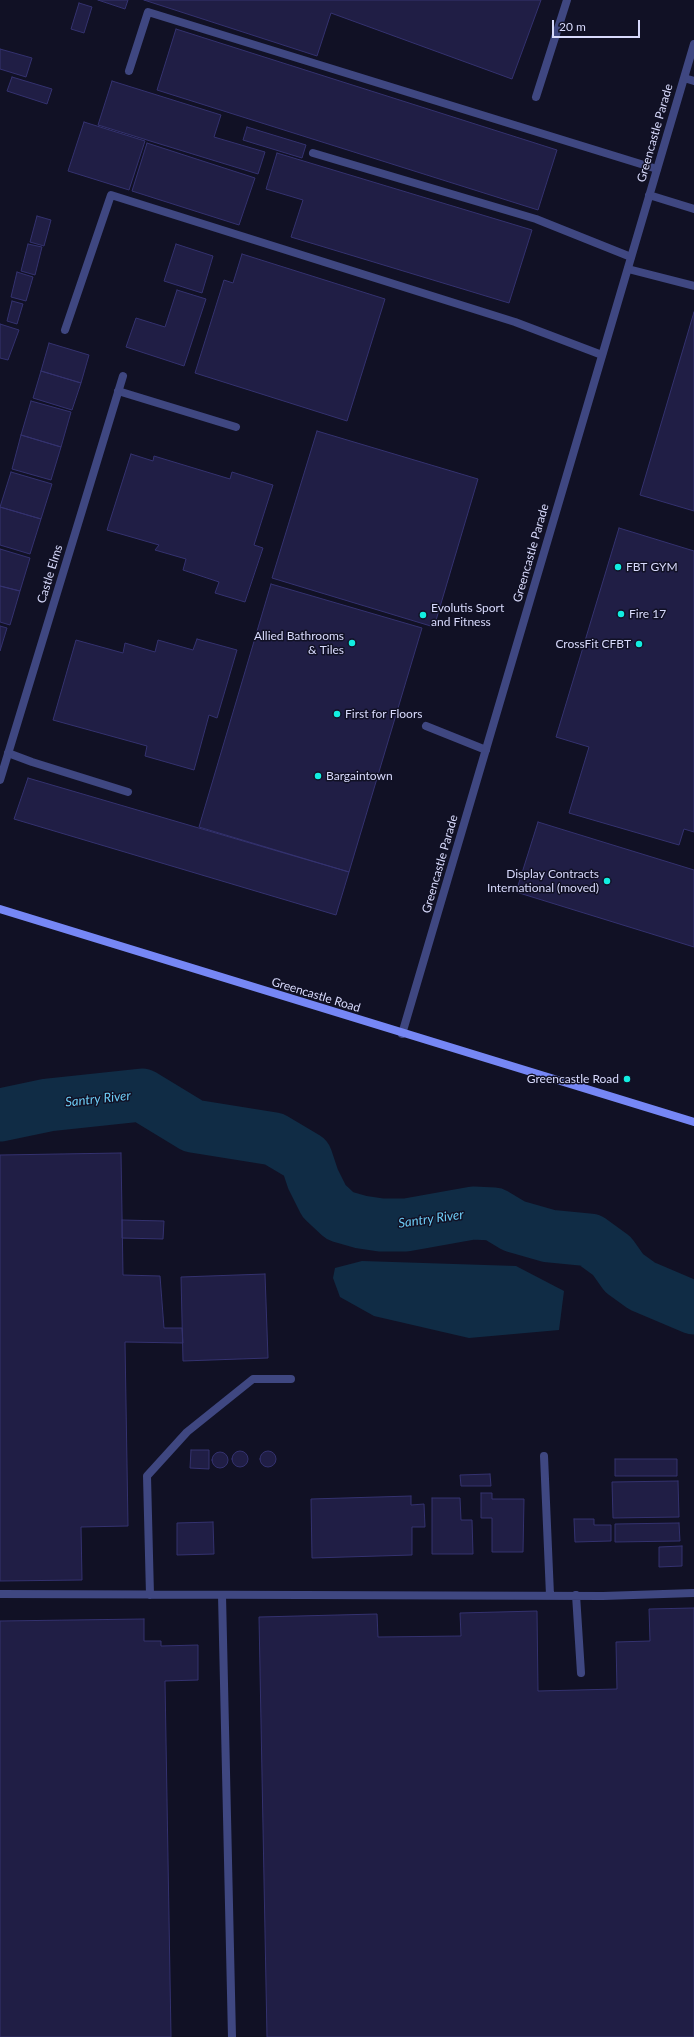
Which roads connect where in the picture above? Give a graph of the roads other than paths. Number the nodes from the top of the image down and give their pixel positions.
1 (567, 0) edge
2 (694, 44) edge
3 (129, 72) dead end
4 (684, 78) junction
5 (694, 81) edge
6 (536, 97) dead end
7 (313, 153) dead end
8 (657, 169) junction
9 (649, 195) junction
10 (694, 209) edge
11 (631, 257) junction
12 (628, 269) junction
13 (694, 286) edge
14 (65, 330) dead end
15 (602, 355) junction
16 (123, 376) dead end
17 (118, 391) junction
18 (236, 427) dead end
19 (426, 726) dead end
20 (486, 750) junction
21 (8, 753) junction
22 (0, 780) edge
23 (128, 792) dead end
24 (0, 909) edge
25 (402, 1034) junction
26 (694, 1122) edge
27 (291, 1379) dead end
28 (544, 1456) dead end
29 (694, 1593) edge
30 (0, 1594) edge
31 (150, 1595) junction
32 (222, 1595) junction
33 (550, 1595) junction
34 (576, 1595) junction
35 (581, 1673) dead end
36 (232, 2037) edge

1 - 6 street
2 - 4 street, Greencastle Parade
3 - 8 street
4 - 5 street, Greencastle Parade
4 - 8 street, Greencastle Parade
7 - 11 street
8 - 9 street, Greencastle Parade
9 - 10 street, Greencastle Parade
9 - 11 street, Greencastle Parade
11 - 12 street, Greencastle Parade
12 - 13 street
12 - 15 street, Greencastle Parade
14 - 15 street
15 - 20 street, Greencastle Parade
16 - 17 street, Castle Elms
17 - 18 street
17 - 21 street, Castle Elms
19 - 20 street
20 - 25 street, Greencastle Parade
21 - 22 street, Castle Elms
21 - 23 street
24 - 25 street, Greencastle Road
25 - 26 street, Greencastle Road
27 - 31 street
28 - 33 street
29 - 34 street
30 - 31 street
31 - 32 street
32 - 33 street
32 - 36 street
33 - 34 street
34 - 35 street

